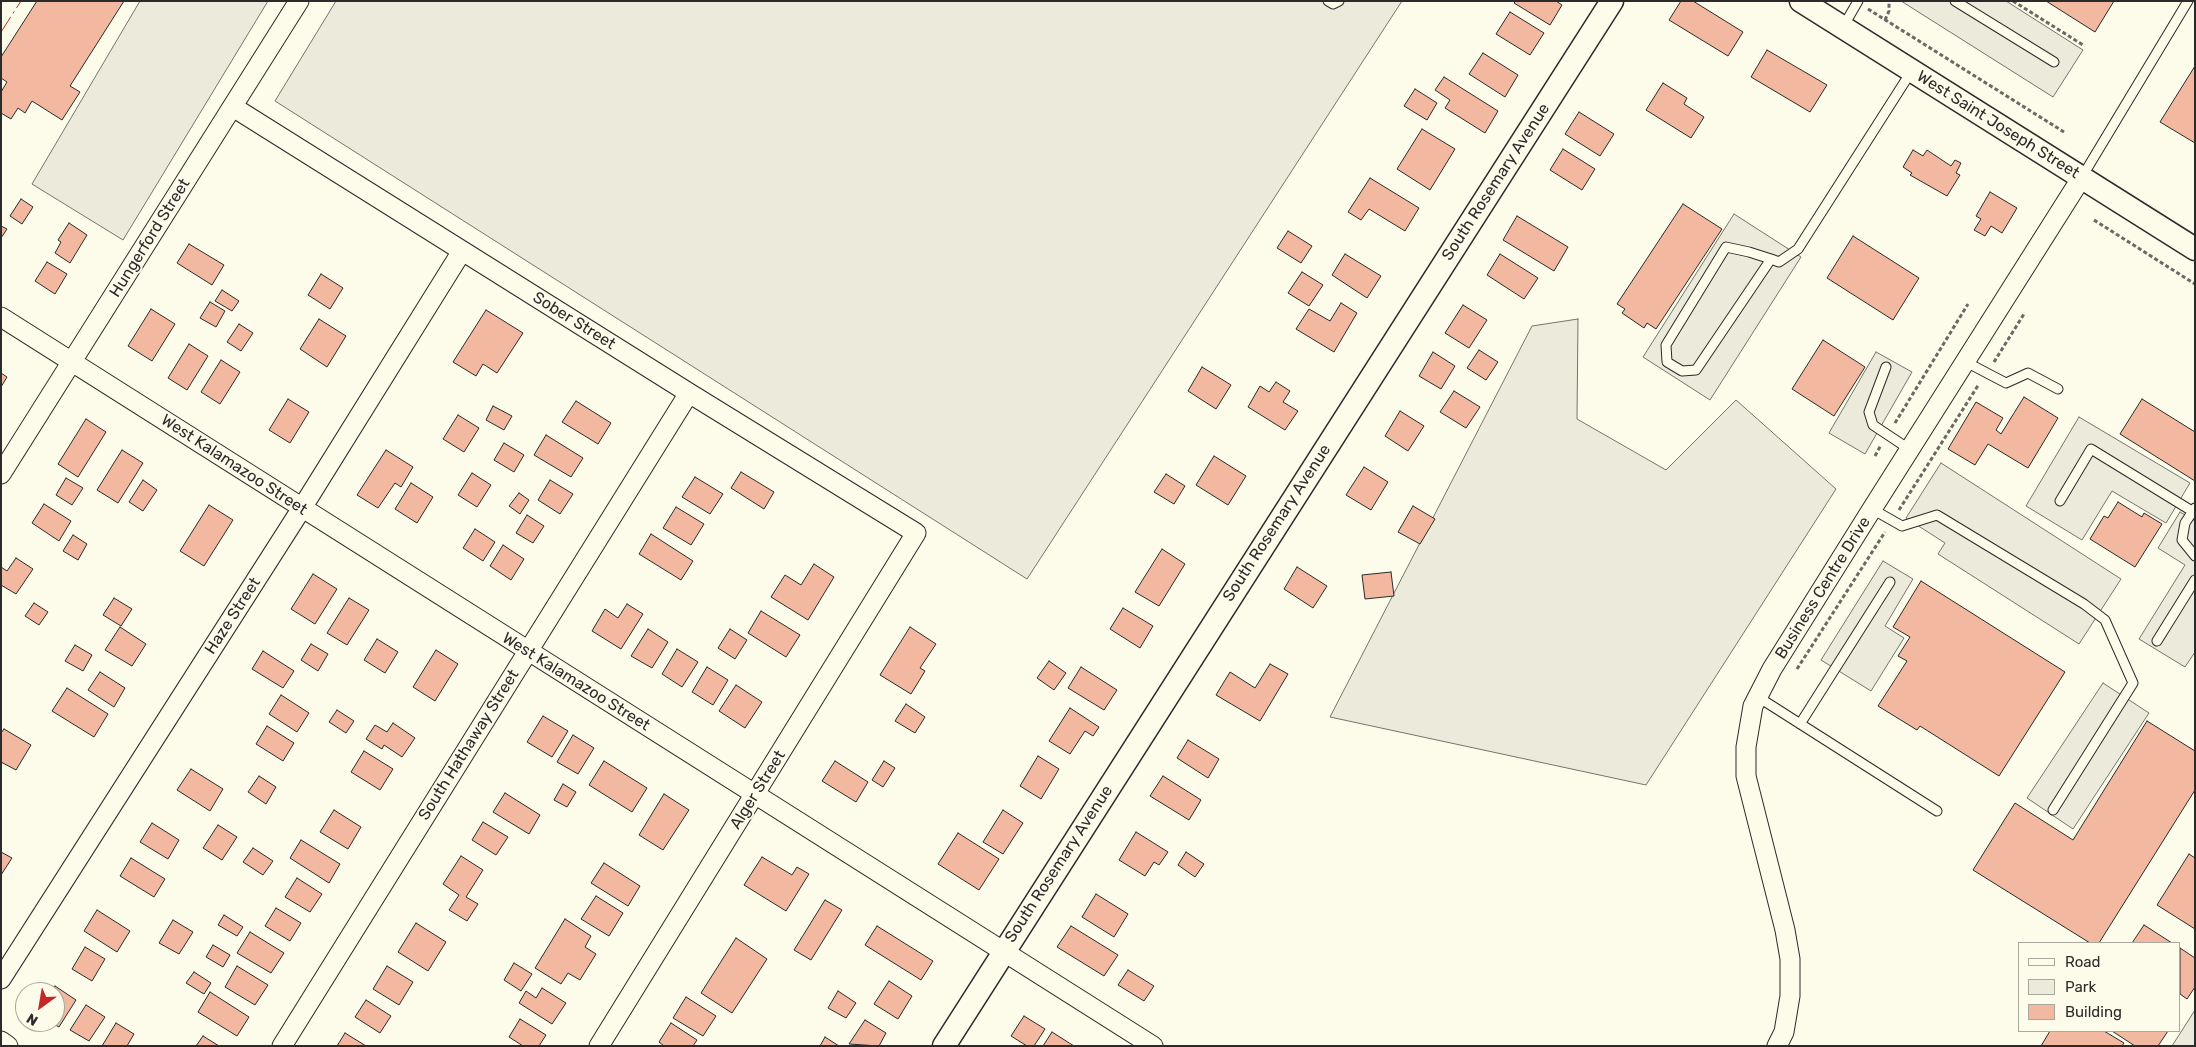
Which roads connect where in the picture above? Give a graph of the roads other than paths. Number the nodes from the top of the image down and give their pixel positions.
1 (1328, 1) edge
2 (1339, 1) edge
3 (1612, 1) edge
4 (1801, 1) edge
5 (1955, 1) edge
6 (2188, 1) edge
7 (1858, 2) edge
8 (293, 5) edge
9 (1843, 28) junction
10 (2054, 62) dead end
11 (1911, 72) junction
12 (233, 106) junction
13 (2082, 177) junction
14 (2195, 249) edge
15 (462, 251) junction
16 (1771, 259) junction
17 (1, 317) edge
18 (72, 361) junction
19 (1964, 361) junction
20 (1886, 367) dead end
21 (2058, 389) dead end
22 (689, 393) junction
23 (1909, 450) junction
24 (1, 474) edge
25 (2060, 501) dead end
26 (302, 508) junction
27 (1872, 508) junction
28 (2194, 510) edge
29 (916, 533) joint
30 (2195, 556) edge
31 (2195, 580) edge
32 (1890, 582) dead end
33 (2156, 641) dead end
34 (527, 651) junction
35 (1758, 697) junction
36 (1800, 724) junction
37 (755, 795) junction
38 (2054, 810) dead end
39 (1937, 812) dead end
40 (1004, 951) junction
41 (1, 980) edge
42 (1, 1041) edge
43 (8, 1046) edge
44 (282, 1046) edge
45 (599, 1046) edge
46 (944, 1046) edge
47 (1152, 1046) edge
48 (1777, 1046) edge

1 - 2 lane
3 - 40 street, South Rosemary Avenue
4 - 9 street, West Saint Joseph Street
5 - 10 lane
6 - 13 lane
7 - 9 lane
8 - 12 street, Hungerford Street
9 - 11 street, West Saint Joseph Street
11 - 13 street, West Saint Joseph Street
11 - 16 lane
12 - 15 street, Sober Street
12 - 18 street, Hungerford Street
13 - 14 street, West Saint Joseph Street
13 - 19 street, Business Centre Drive
15 - 22 street, Sober Street
15 - 26 street, Haze Street
16 - 16 lane
17 - 18 street, West Kalamazoo Street
18 - 24 street, Hungerford Street
18 - 26 street, West Kalamazoo Street
19 - 21 lane
19 - 23 street, Business Centre Drive
20 - 23 lane
22 - 29 street, Sober Street
22 - 34 street, South Hathaway Street
23 - 27 street, Business Centre Drive
25 - 28 lane
26 - 34 street, West Kalamazoo Street
26 - 41 street, Haze Street
27 - 35 street, Business Centre Drive
27 - 38 lane
28 - 30 lane
29 - 37 street, Alger Street
31 - 33 lane
32 - 36 lane
34 - 37 street, West Kalamazoo Street
34 - 44 street, South Hathaway Street
35 - 36 lane
35 - 48 street, Business Centre Drive
36 - 39 lane
37 - 40 street, West Kalamazoo Street
37 - 45 street, Alger Street
40 - 46 street, South Rosemary Avenue
40 - 47 street, West Kalamazoo Street
42 - 43 street

